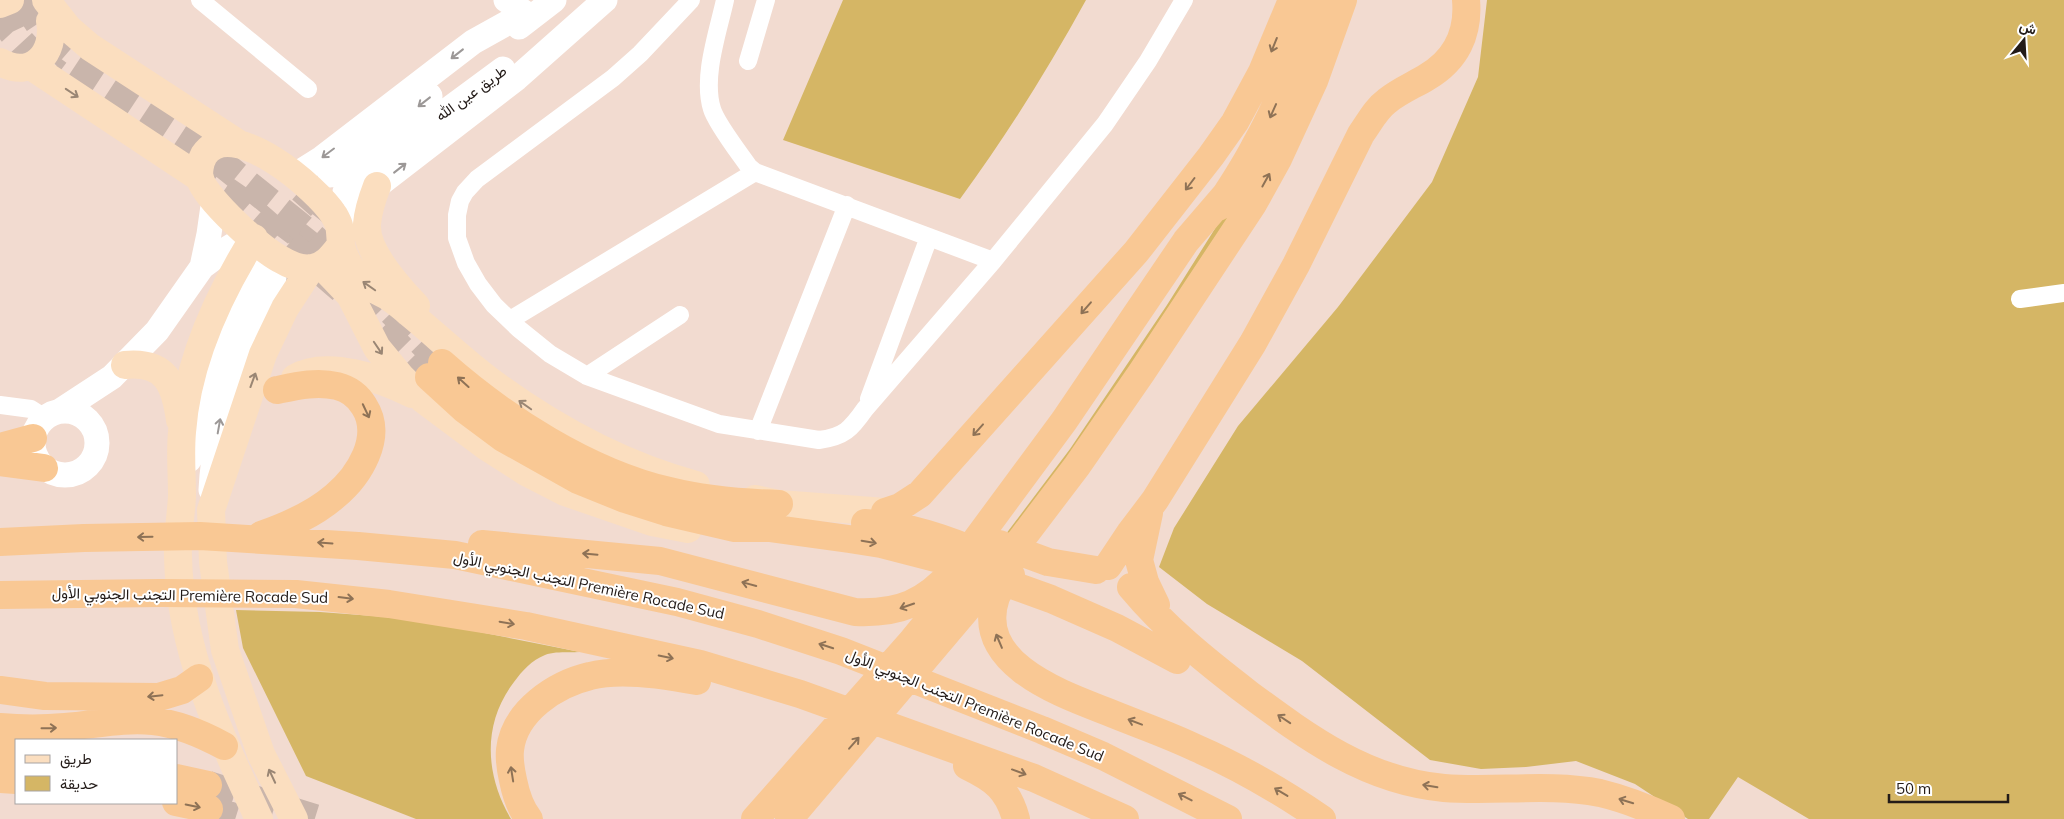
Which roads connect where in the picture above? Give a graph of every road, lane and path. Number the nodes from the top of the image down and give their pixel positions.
1 (10, 0) edge
2 (200, 0) edge
3 (506, 0) edge
4 (554, 0) edge
5 (603, 0) edge
6 (691, 0) edge
7 (725, 0) edge
8 (766, 0) edge
9 (1184, 0) edge
10 (1292, 0) edge
11 (1314, 0) edge
12 (1343, 0) edge
13 (1363, 0) edge
14 (1456, 0) edge
15 (1466, 0) edge
16 (0, 4) edge
17 (41, 6) edge
18 (531, 17) junction
19 (1454, 53) junction
20 (748, 61) dead end
21 (0, 62) edge
22 (31, 66) junction
23 (308, 89) dead end
24 (1293, 127) junction
25 (227, 144) junction
26 (755, 172) junction
27 (295, 175) junction
28 (377, 186) junction
29 (207, 189) junction
30 (847, 205) junction
31 (341, 236) junction
32 (252, 237) junction
33 (929, 237) junction
34 (993, 261) junction
35 (202, 267) junction
36 (316, 267) junction
37 (2064, 292) edge
38 (2020, 299) dead end
39 (680, 315) dead end
40 (510, 320) junction
41 (119, 371) junction
42 (435, 371) junction
43 (587, 376) junction
44 (276, 390) junction
45 (0, 405) edge
46 (865, 409) junction
47 (46, 422) junction
48 (95, 430) junction
49 (758, 431) junction
50 (182, 432) junction
51 (235, 438) junction
52 (0, 447) edge
53 (0, 462) edge
54 (44, 468) junction
55 (182, 498) junction
56 (1032, 506) junction
57 (211, 510) junction
58 (885, 512) junction
59 (774, 516) junction
60 (252, 538) junction
61 (0, 542) edge
62 (358, 546) junction
63 (1121, 572) junction
64 (971, 587) junction
65 (0, 595) edge
66 (1100, 605) junction
67 (1183, 654) junction
68 (199, 678) junction
69 (0, 690) edge
70 (800, 694) junction
71 (0, 728) edge
72 (912, 733) junction
73 (224, 746) junction
74 (0, 755) edge
75 (15, 756) edge
76 (0, 779) edge
77 (178, 779) edge
78 (15, 780) edge
79 (810, 790) edge
80 (178, 802) edge
81 (259, 819) edge
82 (294, 819) edge
83 (529, 819) edge
84 (736, 819) edge
85 (755, 819) edge
86 (789, 819) edge
87 (1016, 819) edge
88 (1125, 819) edge
89 (1228, 819) edge
90 (1322, 819) edge
91 (1622, 819) edge
92 (1671, 819) edge

1 - 16 main road
2 - 23 street
3 - 18 street
4 - 18 street, طريق عين الله
18 -> 5 street, طريق عين الله
28 -> 5 street
6 - 40 street
7 - 26 street
8 - 20 street
9 - 34 street
10 -> 58 highway
11 -> 56 highway
12 - 24 highway
13 - 24 highway
14 - 19 highway
15 - 19 highway
17 - 22 main road
17 - 25 main road
18 -> 27 street
19 - 63 highway
21 - 22 main road
22 -> 29 main road
56 -> 24 highway
25 - 27 main road
25 - 29 main road
26 - 30 street
26 - 40 street
27 - 31 main road
28 - 31 street
28 - 42 main road
29 - 32 main road
29 - 35 street
30 - 33 street
30 - 49 street
31 - 36 main road
42 -> 31 main road
32 - 35 street
32 - 36 main road
32 - 50 main road
33 - 34 street
33 - 46 street
34 - 46 street
35 - 41 street
36 -> 42 main road
51 -> 36 main road
37 - 38 street
39 - 43 street
40 - 43 street
41 - 47 street
41 - 48 street
41 - 50 main road
42 - 44 main road
59 -> 42 highway
42 - 59 highway
43 - 49 street
44 - 51 main road
44 -> 60 highway
45 - 47 street
46 - 49 street
47 - 48 street
47 - 52 highway
47 - 54 street
48 - 54 street
50 - 55 main road
51 - 57 main road
53 - 54 highway
57 -> 55 street
55 - 68 main road
56 - 64 highway
56 - 64 highway
82 -> 57 main road
58 - 59 main road
58 - 63 highway
59 - 66 highway
59 -> 67 highway
60 -> 61 highway, التجنب الجنوبي الأول Première Rocade Sud
62 -> 60 highway, التجنب الجنوبي الأول Première Rocade Sud
64 -> 62 highway
89 -> 62 highway, التجنب الجنوبي الأول Première Rocade Sud
63 - 66 highway
63 - 66 highway
63 - 67 highway
64 - 79 highway
90 -> 64 highway
65 -> 70 highway, التجنب الجنوبي الأول Première Rocade Sud
66 - 67 highway
67 - 91 highway
92 -> 67 highway
68 -> 69 highway
68 - 73 main road
70 - 72 highway, التجنب الجنوبي الأول Première Rocade Sud
83 -> 70 highway
71 -> 73 highway
72 - 87 highway
72 -> 88 highway, التجنب الجنوبي الأول Première Rocade Sud
73 - 81 main road
74 - 75 highway
76 - 78 highway
80 -> 77 highway
79 - 84 highway
79 - 85 highway
79 - 86 highway

